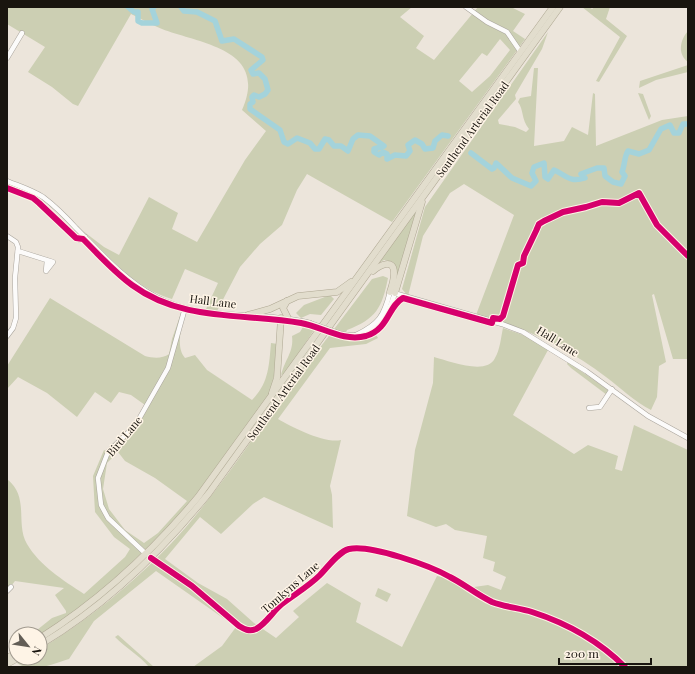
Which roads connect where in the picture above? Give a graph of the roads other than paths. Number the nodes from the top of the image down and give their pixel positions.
1 (466, 7) edge
2 (553, 7) edge
3 (560, 7) edge
4 (22, 33) dead end
5 (520, 51) junction
6 (7, 58) edge
7 (7, 181) edge
8 (7, 188) edge
9 (428, 190) junction
10 (7, 236) edge
11 (85, 236) junction
12 (18, 252) junction
13 (47, 260) dead end
14 (365, 268) junction
15 (392, 293) junction
16 (402, 296) junction
17 (349, 299) junction
18 (289, 300) junction
19 (392, 302) junction
20 (185, 308) junction
21 (248, 315) junction
22 (284, 318) junction
23 (356, 334) junction
24 (7, 336) edge
25 (612, 389) junction
26 (269, 401) junction
27 (589, 408) dead end
28 (688, 438) edge
29 (149, 556) junction
30 (11, 587) dead end
31 (7, 591) edge
32 (48, 633) edge
33 (48, 639) edge
34 (625, 667) edge

1 - 5 street
2 - 5 highway, Southend Arterial Road
3 - 9 highway, Southend Arterial Road
4 - 6 street
5 - 14 highway, Southend Arterial Road
7 - 11 street, Hall Lane
8 - 11 street
9 - 15 highway
9 - 17 highway, Southend Arterial Road
10 - 12 street
11 - 20 street, Hall Lane
12 - 13 street
12 - 24 street
14 - 18 highway
14 - 26 highway, Southend Arterial Road
15 - 16 street, Hall Lane
15 - 17 highway
15 - 19 street, Hall Lane
15 - 23 street, Hall Lane
16 - 19 street
16 - 25 street, Hall Lane
17 - 29 highway, Southend Arterial Road
18 - 21 highway
18 - 22 highway
19 - 23 street, Hall Lane
20 - 21 street, Hall Lane
20 - 29 street, Bird Lane
21 - 22 street, Hall Lane
22 - 23 street, Hall Lane, bridge
22 - 26 highway
25 - 27 street
25 - 28 street, Hall Lane
26 - 29 highway, Southend Arterial Road
29 - 32 highway, Southend Arterial Road
29 - 33 highway, Southend Arterial Road
29 - 34 street, Tomkyns Lane
30 - 31 street

